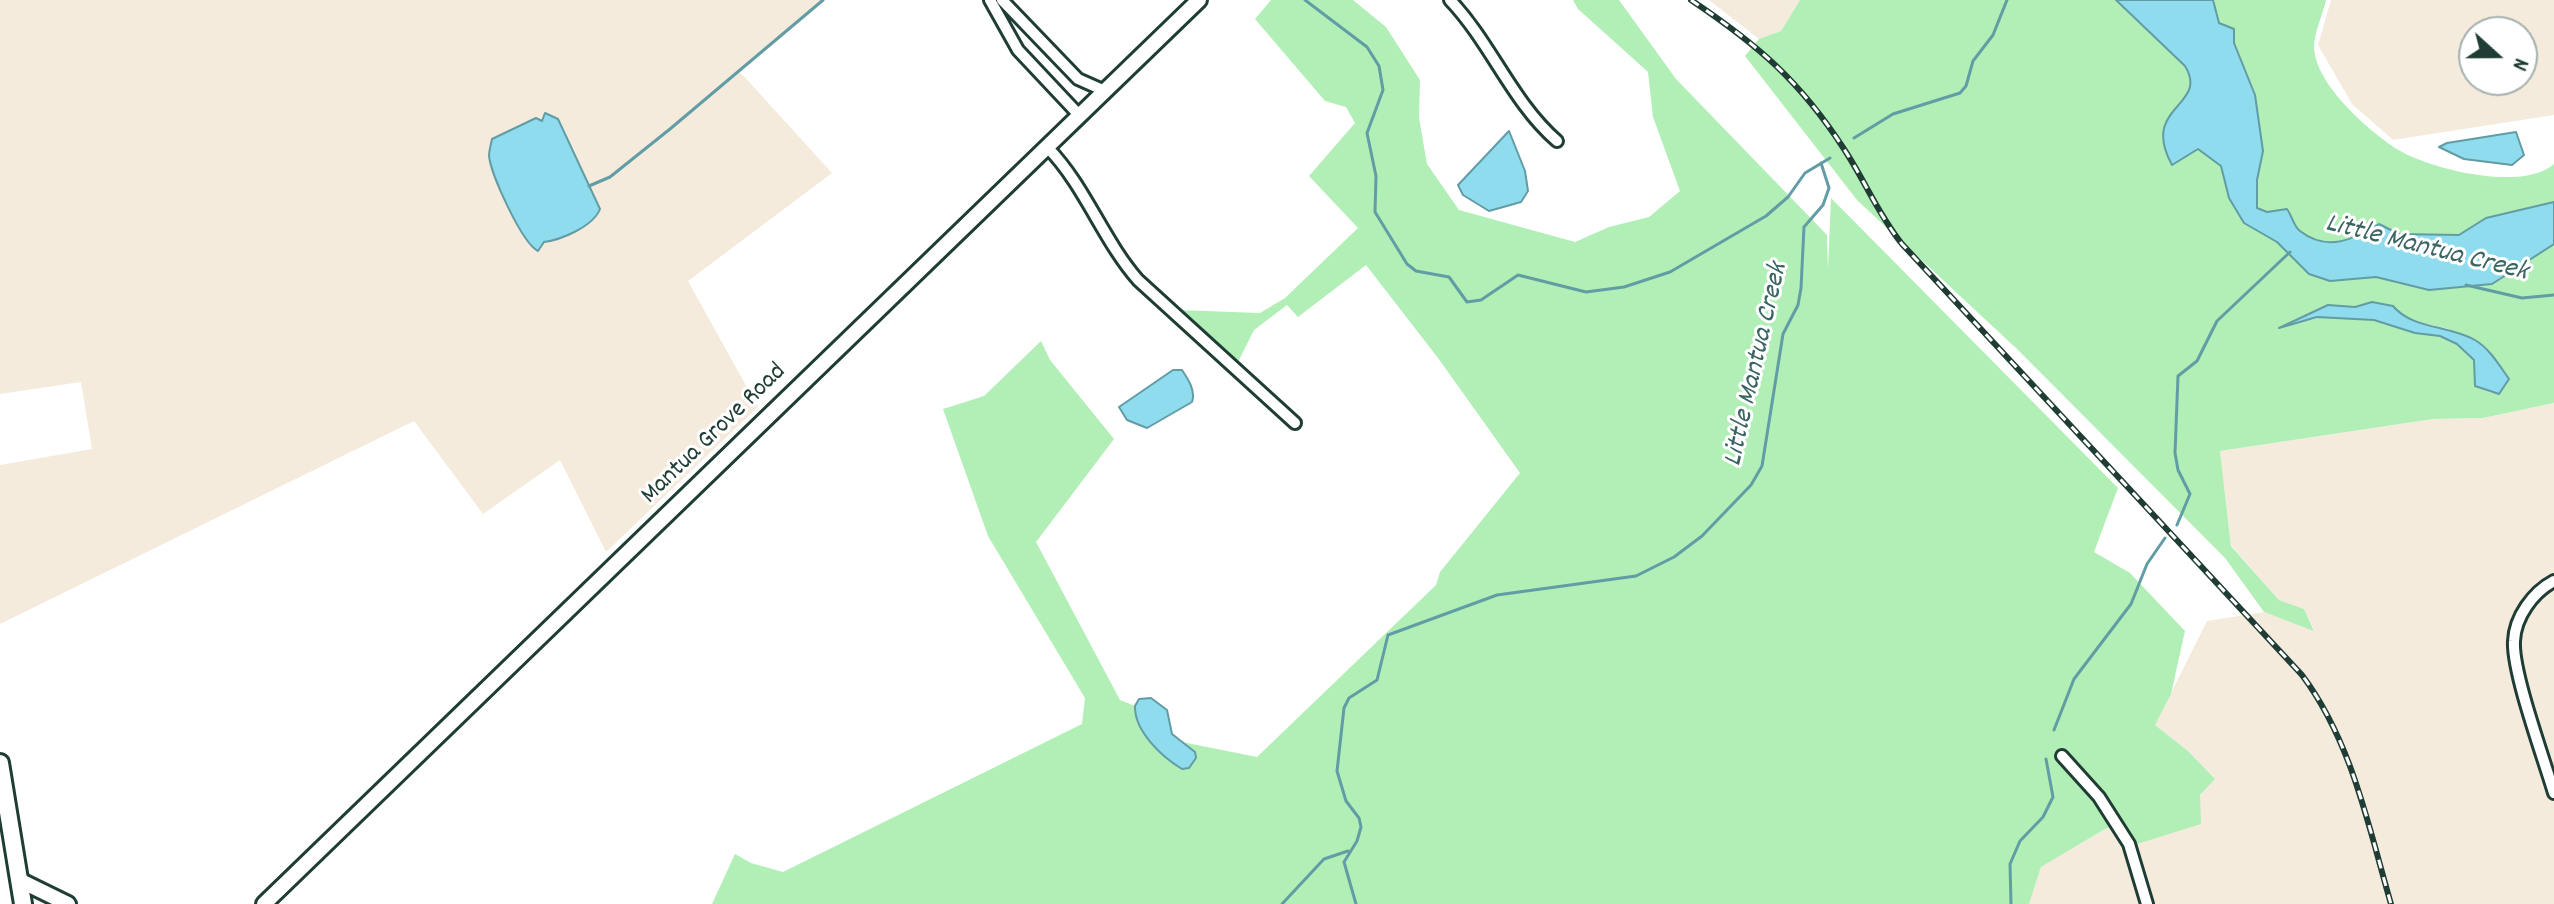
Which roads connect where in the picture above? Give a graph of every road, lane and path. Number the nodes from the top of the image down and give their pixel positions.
1 (990, 0) edge
2 (1002, 0) edge
3 (1199, 0) edge
4 (1450, 0) edge
5 (1105, 91) junction
6 (1080, 116) junction
7 (1557, 141) dead end
8 (1048, 148) junction
9 (1295, 423) dead end
10 (2554, 581) edge
11 (2062, 756) dead end
12 (0, 763) edge
13 (2554, 793) edge
14 (19, 880) junction
15 (23, 904) edge
16 (68, 904) edge
17 (264, 904) edge
18 (2147, 904) edge

1 - 6 street
2 - 5 street
3 - 5 main road, Mantua Grove Road
4 - 7 street
5 - 6 main road, Mantua Grove Road
6 - 8 main road, Mantua Grove Road
8 - 9 street
8 - 17 main road, Mantua Grove Road
10 - 13 street
11 - 18 street
12 - 14 main road
14 - 15 main road
14 - 16 main road

